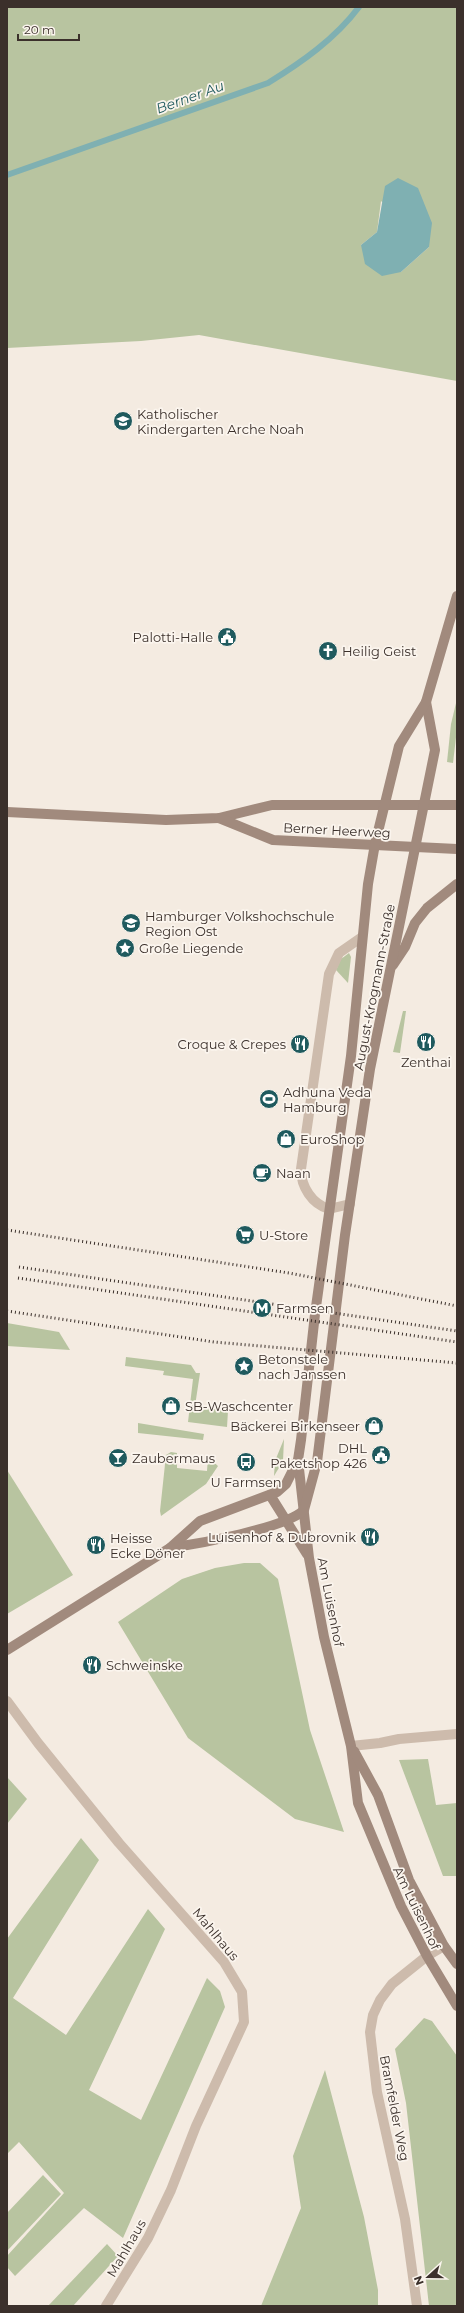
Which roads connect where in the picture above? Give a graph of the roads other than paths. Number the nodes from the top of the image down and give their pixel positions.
1 (457, 596) edge
2 (426, 702) junction
3 (384, 805) junction
4 (424, 805) junction
5 (457, 805) edge
6 (7, 812) edge
7 (219, 818) junction
8 (375, 844) junction
9 (415, 847) junction
10 (457, 849) edge
11 (457, 884) edge
12 (362, 937) junction
13 (390, 970) junction
14 (350, 1204) junction
15 (330, 1209) junction
16 (298, 1460) junction
17 (270, 1495) junction
18 (304, 1510) junction
19 (285, 1521) junction
20 (170, 1548) junction
21 (309, 1558) junction
22 (7, 1650) edge
23 (7, 1701) edge
24 (457, 1734) edge
25 (351, 1746) junction
26 (444, 1946) junction
27 (427, 1956) junction
28 (457, 1964) edge
29 (457, 2006) edge
30 (106, 2306) edge
31 (418, 2306) edge

1 - 2 main road
2 - 3 main road, August-Krogmann-Straße
2 - 4 main road, August-Krogmann-Straße
3 - 4 main road, Berner Heerweg
3 - 7 main road, Berner Heerweg
3 - 8 main road, August-Krogmann-Straße
4 - 5 main road, Berner Heerweg
4 - 9 main road, August-Krogmann-Straße
6 - 7 main road, Berner Heerweg
7 - 8 main road, Berner Heerweg
8 - 9 main road, Berner Heerweg
8 - 12 main road, August-Krogmann-Straße
9 - 10 main road, Berner Heerweg
9 - 13 main road, August-Krogmann-Straße
11 - 13 main road
12 - 15 main road, August-Krogmann-Straße
12 - 15 street
13 - 14 main road, August-Krogmann-Straße
14 - 15 street
14 - 18 main road, August-Krogmann-Straße
15 - 16 main road, August-Krogmann-Straße
16 - 17 main road, August-Krogmann-Straße
16 - 18 main road, Am Luisenhof
17 - 19 main road
17 - 20 main road, August-Krogmann-Straße
18 - 19 main road, August-Krogmann-Straße
18 - 21 main road, Am Luisenhof
19 - 20 main road, August-Krogmann-Straße
19 - 21 main road
20 - 22 main road, August-Krogmann-Straße
21 - 25 main road, Am Luisenhof
23 - 30 street, Mahlhaus
24 - 25 street
25 - 26 main road, Am Luisenhof
25 - 27 main road, Am Luisenhof
26 - 27 street, Bramfelder Weg
26 - 28 main road, Am Luisenhof
27 - 29 main road, Am Luisenhof
27 - 31 street, Bramfelder Weg

